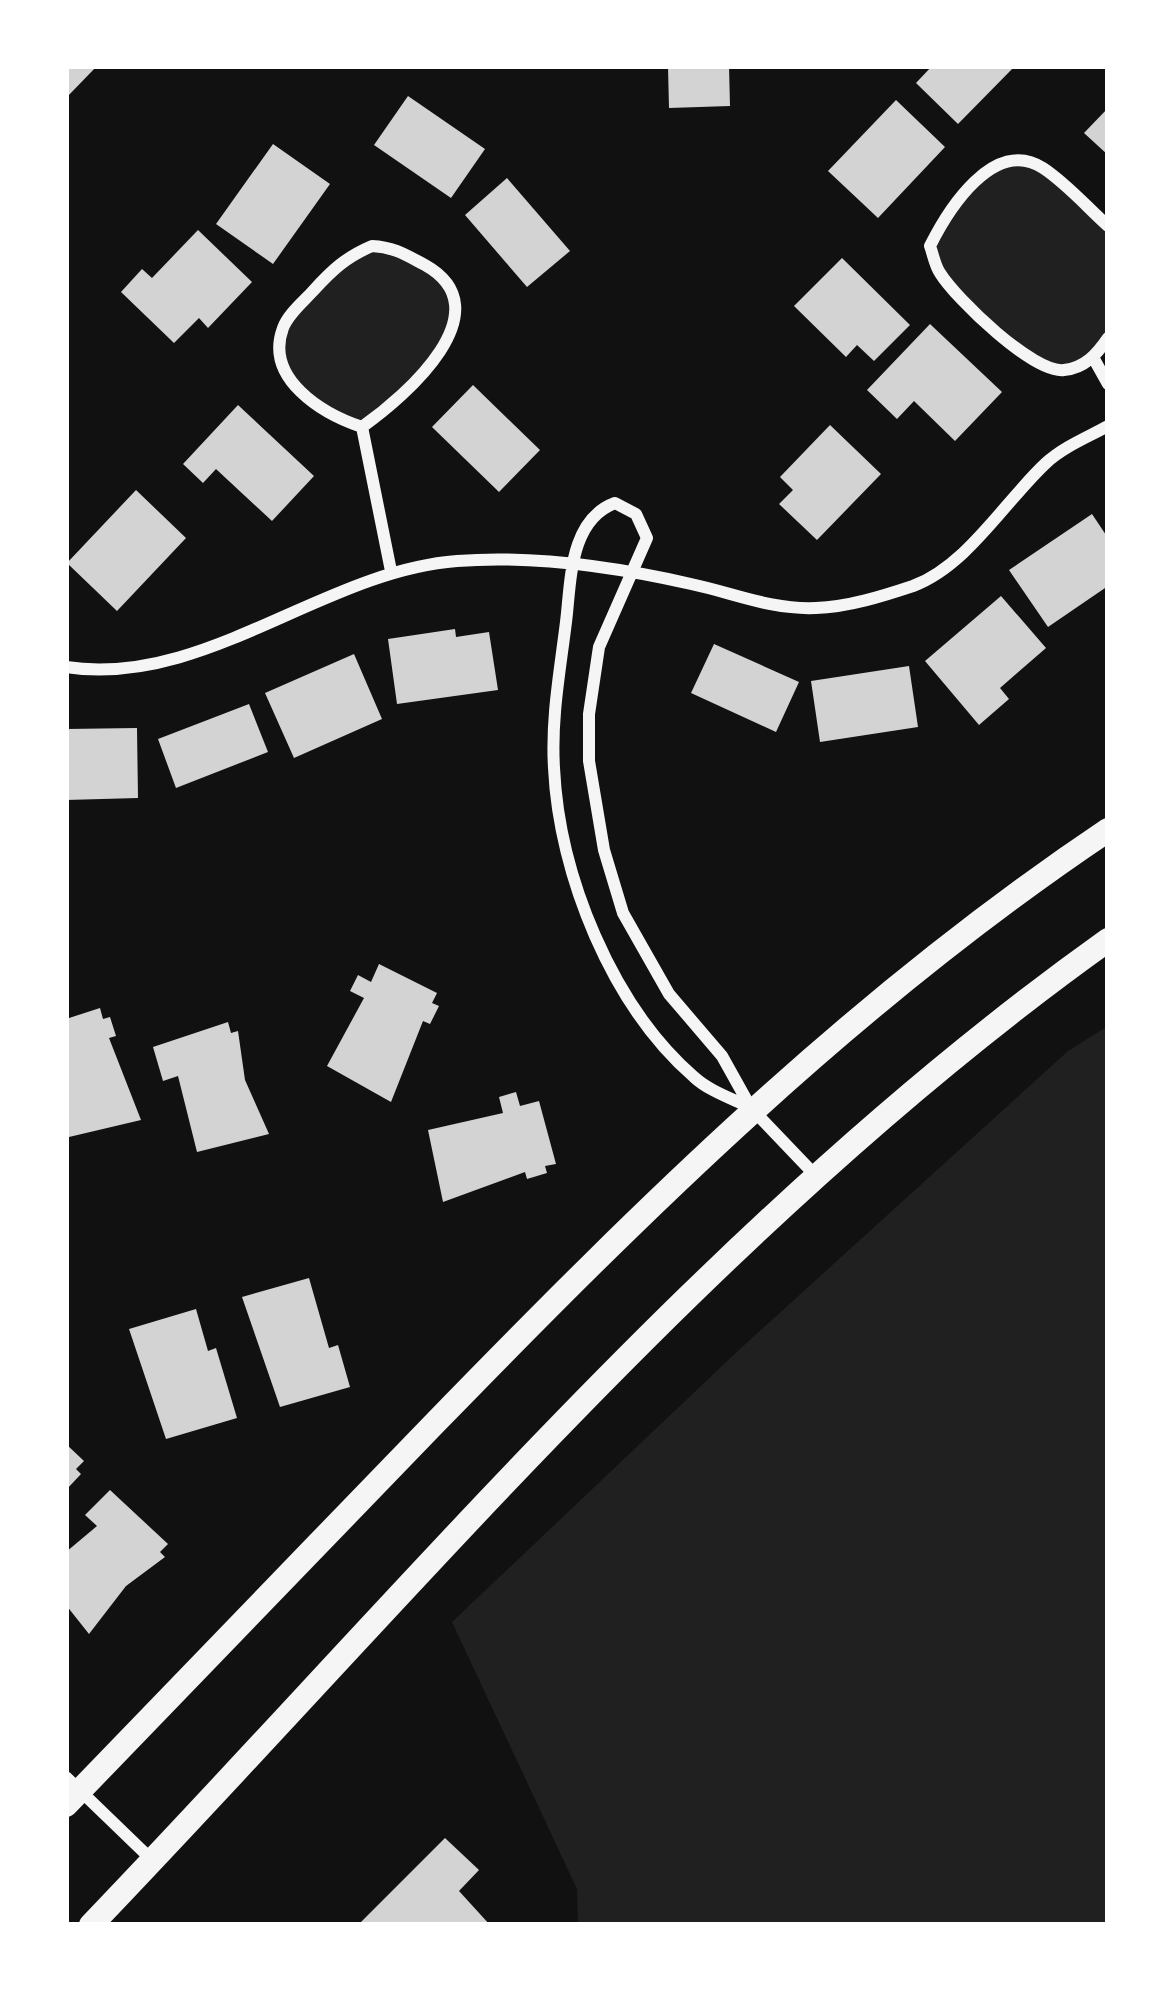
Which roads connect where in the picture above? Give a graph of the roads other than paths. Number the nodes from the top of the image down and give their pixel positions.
1 (1108, 226) edge
2 (1108, 338) edge
3 (1094, 359) junction
4 (1108, 384) edge
5 (1108, 426) edge
6 (362, 427) junction
7 (572, 567) junction
8 (391, 571) junction
9 (632, 572) junction
10 (66, 667) edge
11 (1108, 830) edge
12 (1108, 940) edge
13 (751, 1108) junction
14 (816, 1176) junction
15 (71, 1791) edge
16 (152, 1861) junction
17 (92, 1925) edge

1 - 3 street
2 - 3 street
3 - 4 street
5 - 9 street
6 - 6 street
6 - 8 street
7 - 8 street
7 - 9 street
7 - 9 street
7 - 13 street
8 - 10 street
9 - 13 street
11 - 13 main road
12 - 14 main road
13 - 14 street
13 - 15 main road
14 - 16 main road
15 - 16 street
16 - 17 main road

